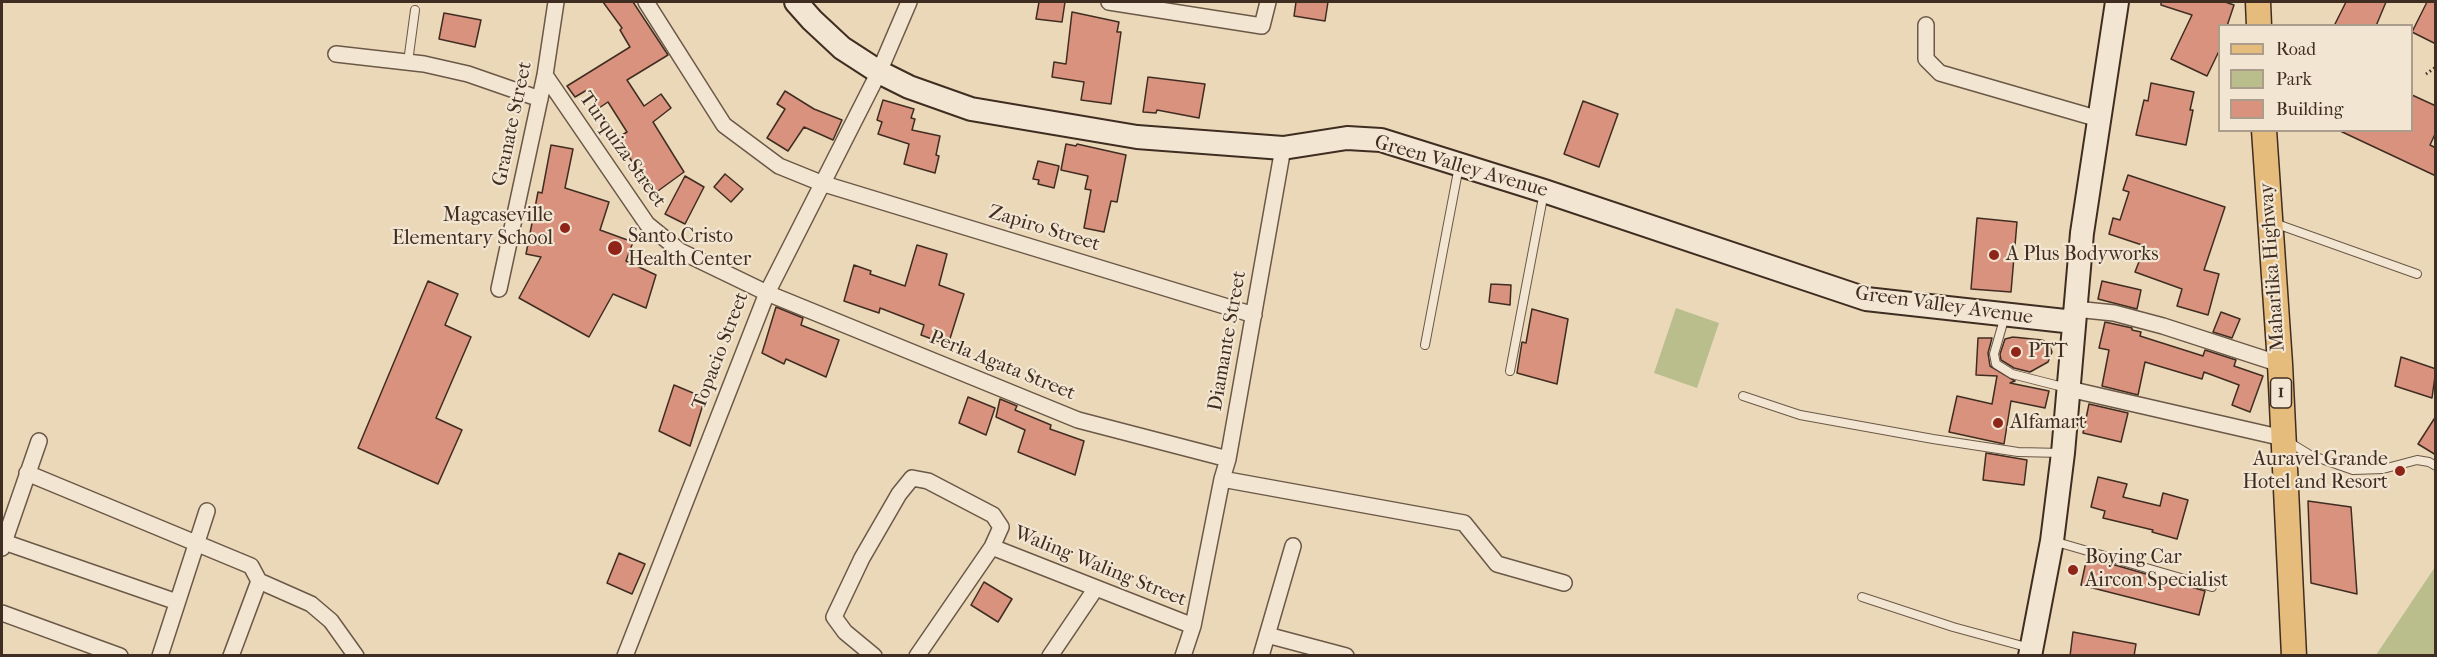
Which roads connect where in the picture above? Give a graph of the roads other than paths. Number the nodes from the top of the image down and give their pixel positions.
1 (556, 2) edge
2 (646, 2) edge
3 (795, 2) edge
4 (909, 2) edge
5 (1109, 2) edge
6 (1268, 2) edge
7 (2258, 2) edge
8 (2114, 4) edge
9 (415, 10) dead end
10 (2259, 24) edge
11 (1926, 25) dead end
12 (336, 54) dead end
13 (408, 62) junction
14 (879, 72) junction
15 (545, 75) junction
16 (540, 99) junction
17 (2099, 119) junction
18 (2264, 132) edge
19 (1283, 148) junction
20 (1460, 165) junction
21 (821, 183) junction
22 (1544, 191) junction
23 (2269, 220) junction
24 (2417, 274) dead end
25 (499, 289) dead end
26 (767, 293) junction
27 (1254, 315) junction
28 (2005, 315) junction
29 (2075, 316) junction
30 (1425, 345) dead end
31 (2280, 364) junction
32 (1510, 371) dead end
33 (2069, 389) junction
34 (1743, 396) dead end
35 (2283, 438) junction
36 (39, 441) dead end
37 (2063, 453) junction
38 (1228, 459) junction
39 (2436, 466) edge
40 (27, 473) junction
41 (1222, 478) junction
42 (207, 511) dead end
43 (2052, 541) junction
44 (196, 543) junction
45 (3, 545) edge
46 (1293, 546) dead end
47 (992, 547) junction
48 (259, 580) junction
49 (1564, 583) dead end
50 (2212, 587) dead end
51 (1096, 588) junction
52 (1862, 597) dead end
53 (177, 602) junction
54 (2, 613) edge
55 (1192, 626) junction
56 (1267, 635) junction
57 (2031, 652) edge
58 (120, 656) edge
59 (159, 656) edge
60 (231, 656) edge
61 (356, 656) edge
62 (625, 656) edge
63 (874, 656) edge
64 (917, 656) edge
65 (1050, 656) edge
66 (1183, 656) edge
67 (1261, 656) edge
68 (1346, 656) edge
69 (2294, 656) edge

1 - 15 street, Granate Street
2 - 21 street, Zapiro Street
3 - 14 street, Green Valley Avenue
4 - 14 street, Topacio Street
5 - 6 street
7 - 10 main road
8 - 17 street
9 - 13 lane
11 - 17 street
12 - 13 street
13 - 16 street
14 - 19 street, Green Valley Avenue
14 - 21 street, Topacio Street
15 - 16 street, Granate Street
15 - 26 street, Turquiza Street
16 - 25 street, Granate Street
17 - 29 street
18 - 23 main road, Maharlika Highway / 1
19 - 20 street, Green Valley Avenue
19 - 27 street, Diamante Street
20 - 22 street, Green Valley Avenue
20 - 30 lane
21 - 26 street, Topacio Street
21 - 27 street, Zapiro Street
22 - 28 street, Green Valley Avenue
22 - 32 lane
23 - 24 lane
23 - 31 main road, Maharlika Highway / 1
26 - 38 street, Perla Agata Street
26 - 62 street, Topacio Street
27 - 38 street, Diamante Street
28 - 29 street, Green Valley Avenue
28 - 33 lane
29 - 31 street
29 - 33 street
31 - 35 main road, Maharlika Highway / 1
33 - 35 street
33 - 37 street
34 - 37 lane
35 - 39 lane
35 - 69 main road, Maharlika Highway / 1
36 - 40 street
37 - 43 street
38 - 41 street, Diamante Street
40 - 44 street
40 - 45 street
41 - 49 street
41 - 55 street, Diamante Street
42 - 44 street
43 - 50 lane
43 - 57 street
44 - 48 street
44 - 53 street
45 - 53 street
46 - 56 street
47 - 51 street, Waling Waling Street
47 - 63 street
47 - 64 street
48 - 60 street
48 - 61 street
51 - 55 street, Waling Waling Street
51 - 65 street
52 - 57 lane
53 - 59 street
54 - 58 street
55 - 66 street, Diamante Street
56 - 67 street
56 - 68 street

